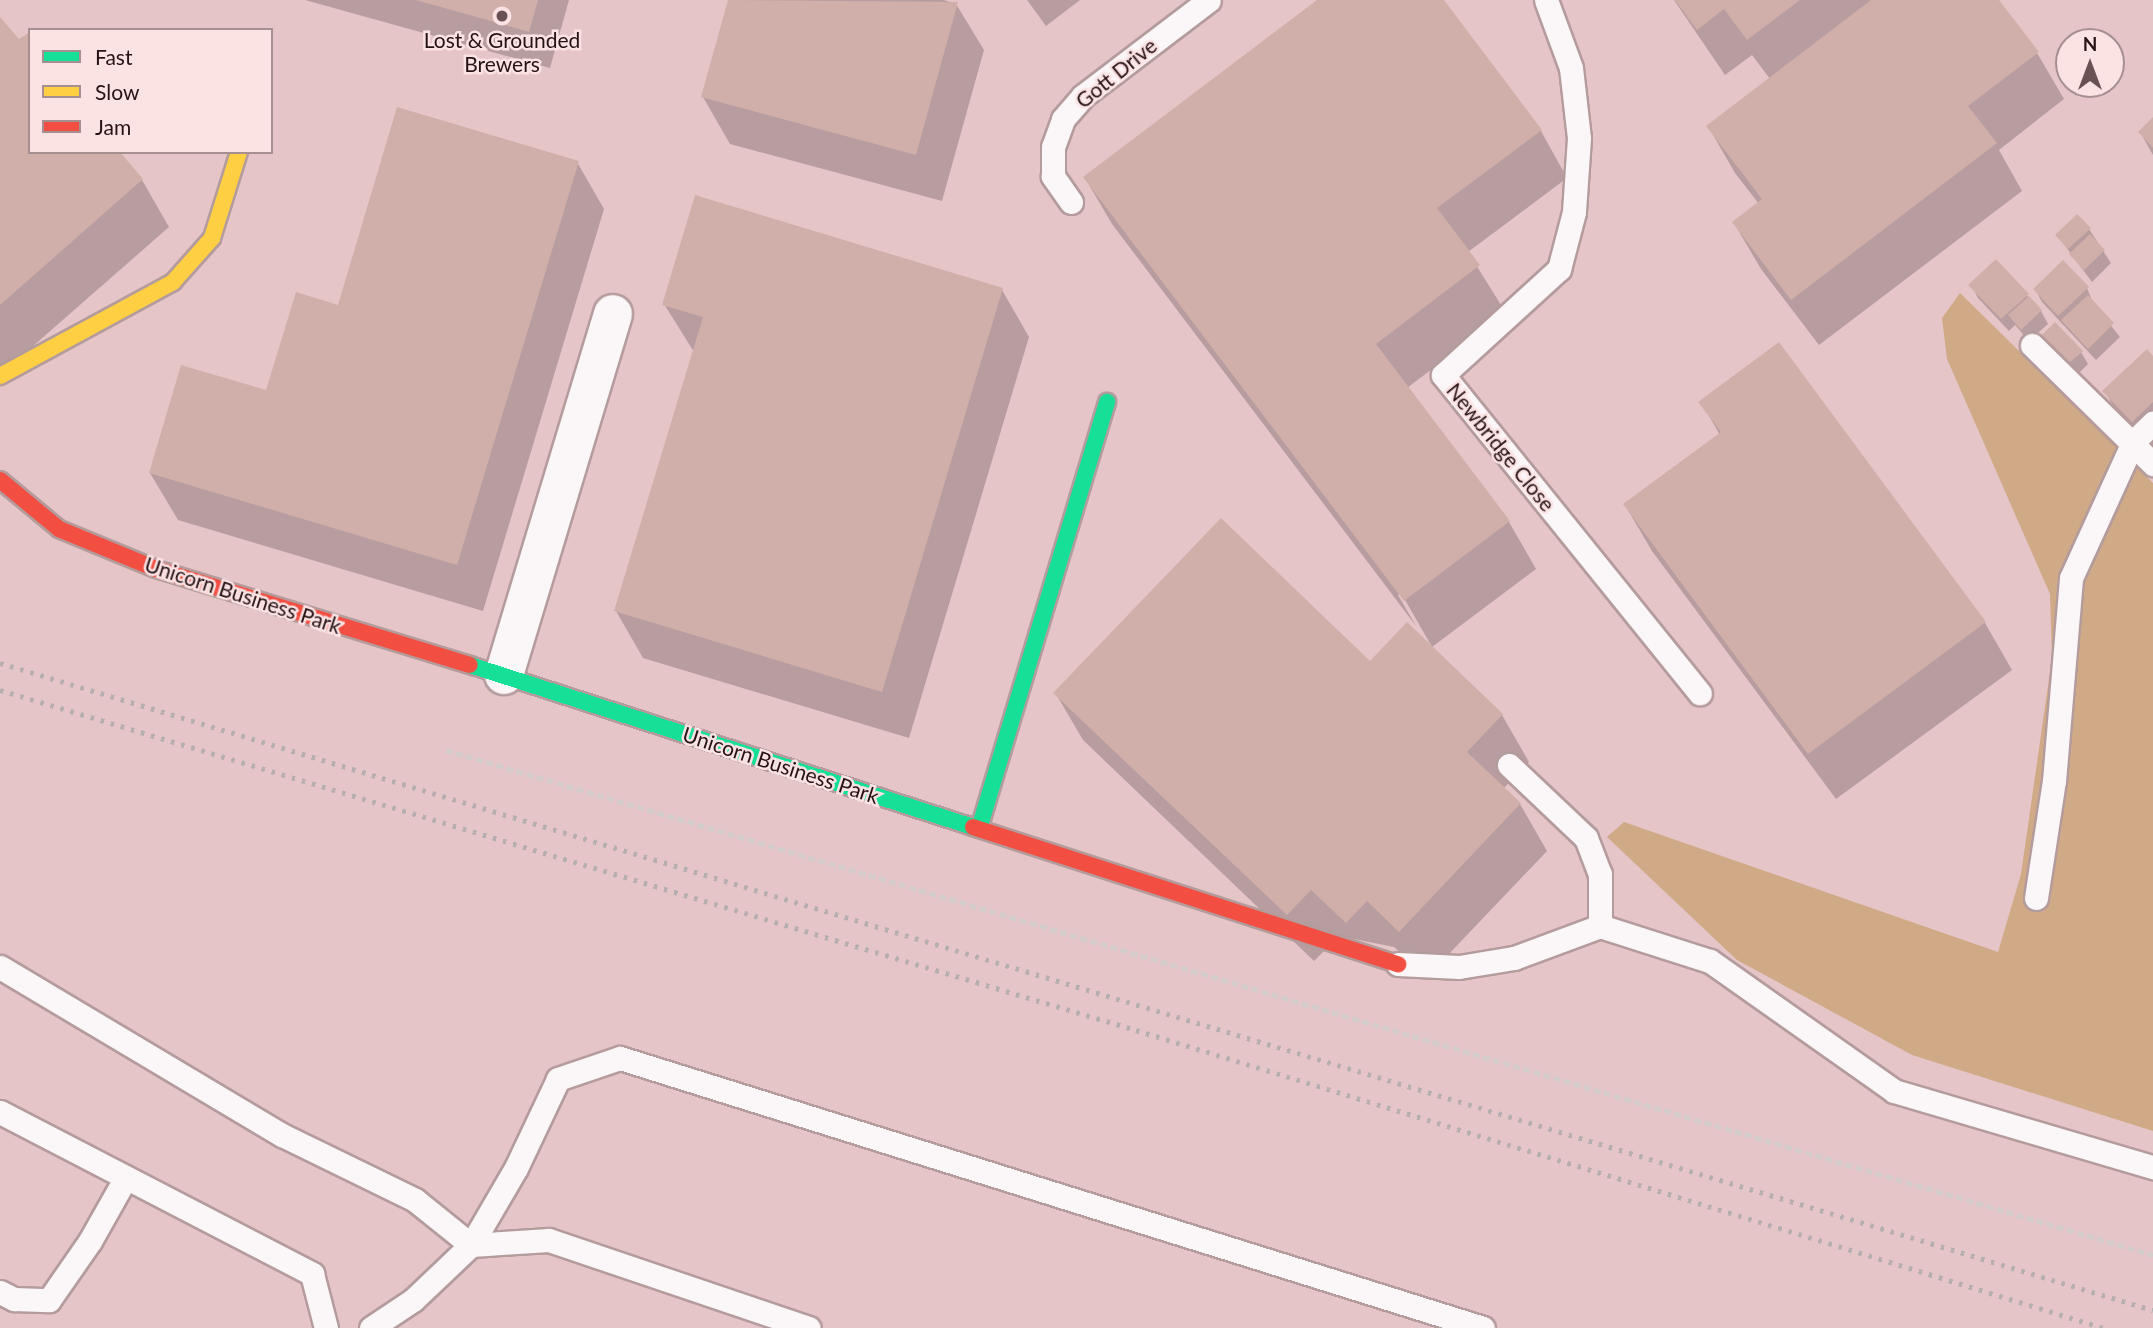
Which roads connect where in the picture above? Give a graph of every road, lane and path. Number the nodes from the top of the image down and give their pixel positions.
1 (1209, 0) edge
2 (1546, 0) edge
3 (238, 154) edge
4 (1071, 202) dead end
5 (613, 314) dead end
6 (2032, 345) dead end
7 (0, 376) edge
8 (1107, 401) dead end
9 (2153, 423) edge
10 (2133, 442) junction
11 (2153, 464) edge
12 (0, 480) edge
13 (504, 676) junction
14 (1700, 693) dead end
15 (446, 750) dead end
16 (1509, 765) dead end
17 (979, 829) junction
18 (2036, 898) dead end
19 (1600, 926) junction
20 (1398, 964) joint
21 (0, 967) edge
22 (0, 1112) edge
23 (2153, 1167) edge
24 (126, 1177) junction
25 (471, 1245) junction
26 (2153, 1255) edge
27 (0, 1292) edge
28 (326, 1328) edge
29 (371, 1328) edge
30 (809, 1328) edge
31 (1483, 1328) edge

1 - 4 lane, Gott Drive
2 - 14 lane, Newbridge Close
3 - 7 street
5 - 13 street
6 - 10 lane
8 - 17 street
9 - 10 lane
10 - 11 lane
10 - 18 lane
12 - 13 street, Unicorn Business Park
13 - 17 street, Unicorn Business Park
15 - 26 path
16 - 19 lane
17 - 20 street, Unicorn Business Park
19 - 20 lane
19 - 23 lane
21 - 25 lane
22 - 24 lane
24 - 27 lane
24 - 28 lane
25 - 29 lane
25 - 30 lane
25 - 31 lane

